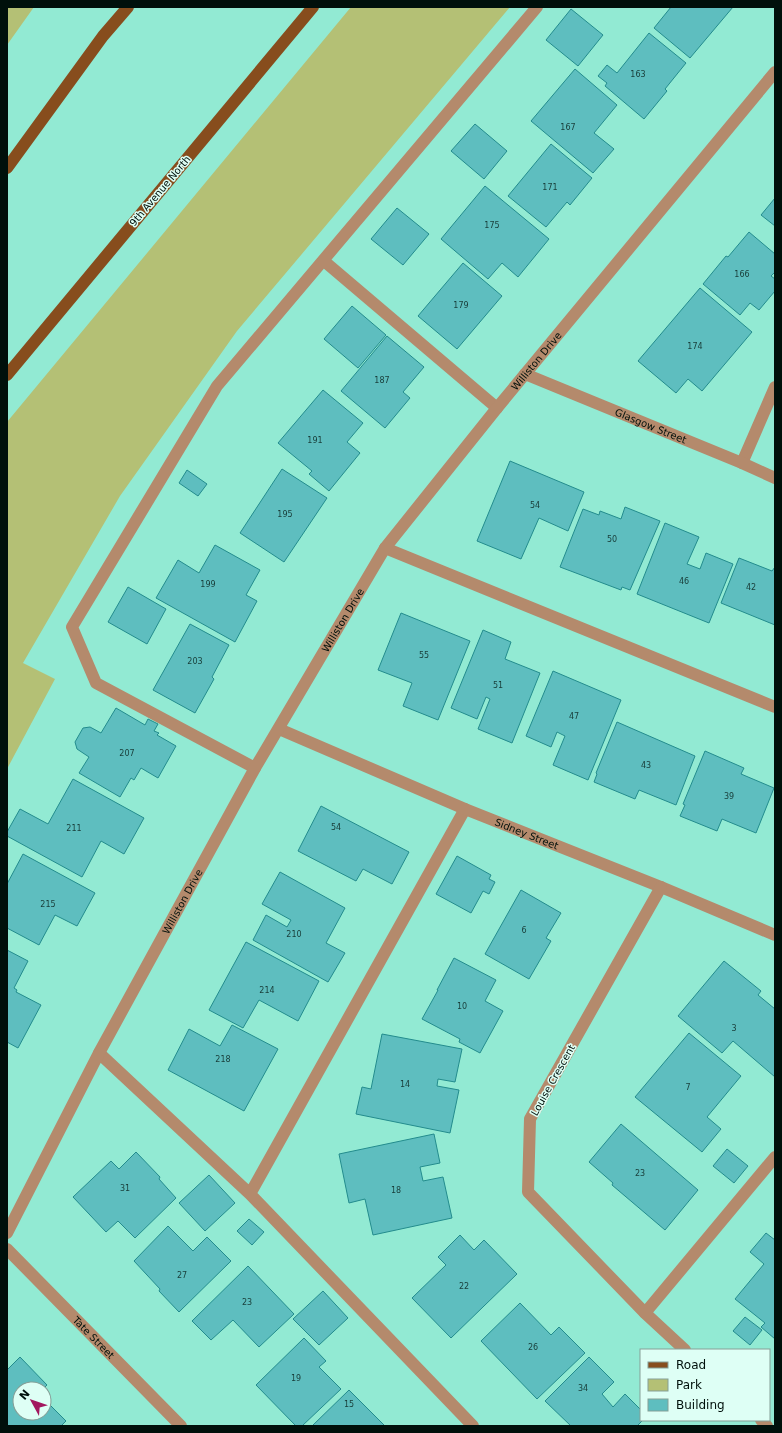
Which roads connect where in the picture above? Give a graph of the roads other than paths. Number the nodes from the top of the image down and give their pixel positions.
1 (128, 7) edge
2 (313, 7) edge
3 (537, 7) edge
4 (775, 72) edge
5 (7, 168) edge
6 (324, 261) junction
7 (525, 374) junction
8 (7, 376) edge
9 (775, 387) edge
10 (497, 408) junction
11 (742, 463) junction
12 (775, 478) edge
13 (385, 548) junction
14 (775, 707) edge
15 (279, 730) junction
16 (255, 768) junction
17 (466, 809) junction
18 (661, 887) junction
19 (775, 935) edge
20 (99, 1053) junction
21 (775, 1157) edge
22 (250, 1194) junction
23 (7, 1233) edge
24 (7, 1249) edge
25 (645, 1313) junction
26 (684, 1349) edge
27 (181, 1426) edge
28 (473, 1426) edge

1 - 5 main road
2 - 8 main road, 9th Avenue North
3 - 6 street
4 - 7 street, Williston Drive
6 - 10 street
6 - 16 street
7 - 10 street, Williston Drive
7 - 11 street, Glasgow Street
9 - 11 street
10 - 13 street, Williston Drive
11 - 12 street, Glasgow Street
13 - 14 street
13 - 15 street, Williston Drive
15 - 16 street, Williston Drive
15 - 17 street, Sidney Street
16 - 20 street, Williston Drive
17 - 18 street, Sidney Street
17 - 22 street
18 - 19 street, Sidney Street
18 - 25 street, Louise Crescent
20 - 22 street
20 - 23 street, Williston Drive
21 - 25 street
22 - 28 street
24 - 27 street, Tate Street
25 - 26 street, Louise Crescent

